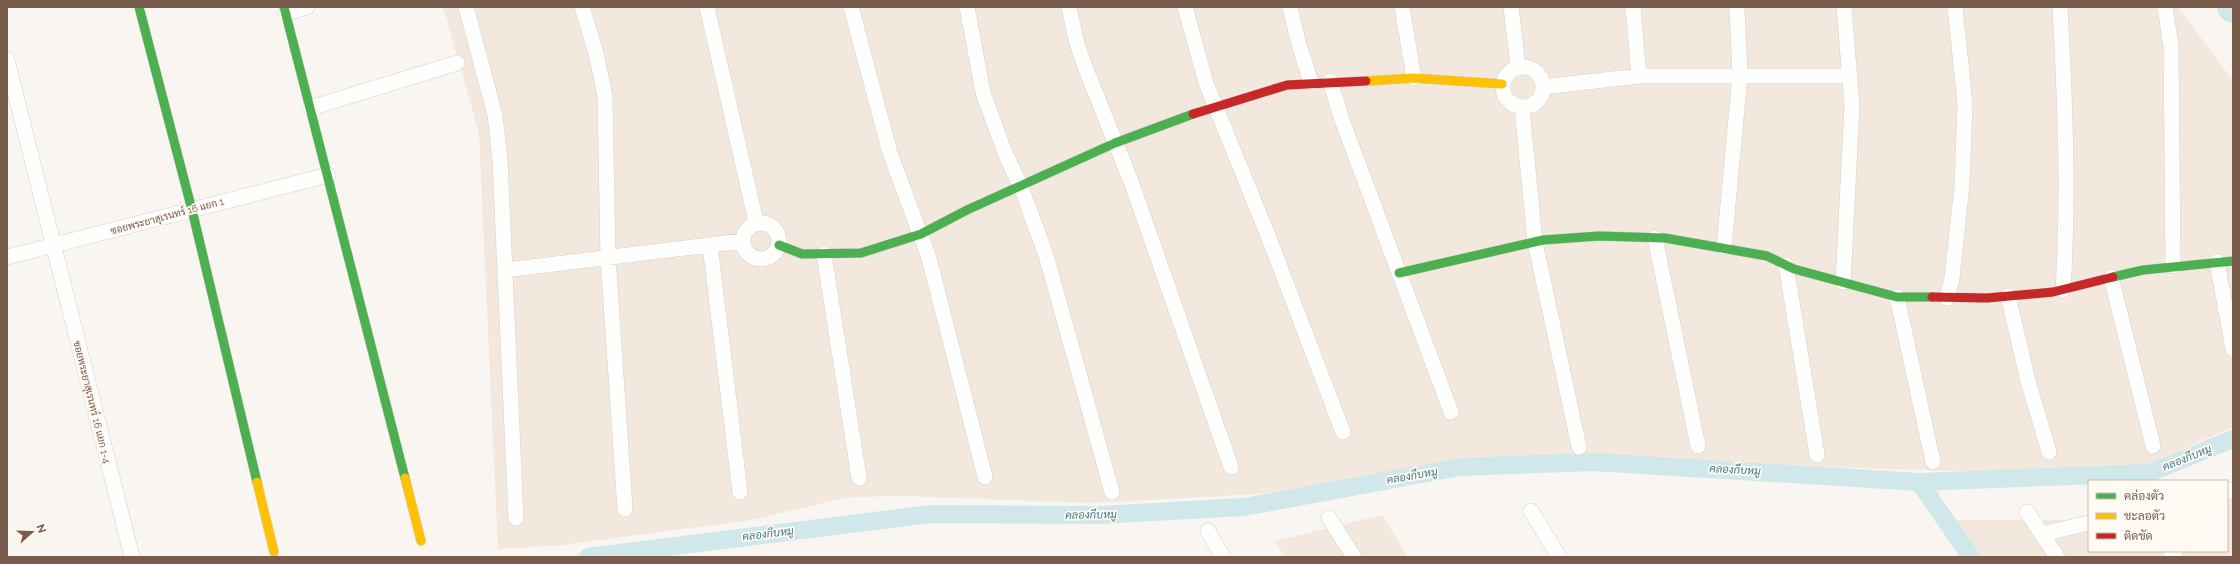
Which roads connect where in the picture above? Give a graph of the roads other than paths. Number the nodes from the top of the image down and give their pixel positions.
1 (139, 7) edge
2 (307, 7) edge
3 (466, 7) edge
4 (582, 7) edge
5 (707, 7) edge
6 (852, 7) edge
7 (967, 7) edge
8 (1069, 7) edge
9 (1186, 7) edge
10 (1290, 7) edge
11 (1402, 7) edge
12 (1511, 7) edge
13 (1633, 7) edge
14 (1737, 7) edge
15 (1844, 7) edge
16 (1955, 7) edge
17 (2060, 7) edge
18 (2165, 7) edge
19 (285, 10) edge
20 (7, 60) edge
21 (457, 63) dead end
22 (1518, 67) junction
23 (1639, 76) junction
24 (1740, 76) junction
25 (1850, 76) junction
26 (1414, 78) junction
27 (1330, 81) junction
28 (1311, 82) junction
29 (1502, 84) junction
30 (1543, 87) junction
31 (1216, 106) junction
32 (310, 108) junction
33 (1522, 108) junction
34 (1115, 143) junction
35 (328, 174) junction
36 (1021, 187) junction
37 (192, 210) junction
38 (756, 222) junction
39 (921, 234) junction
40 (1655, 238) junction
41 (742, 241) junction
42 (1535, 242) junction
43 (710, 245) junction
44 (779, 245) junction
45 (52, 246) junction
46 (1724, 246) junction
47 (824, 254) junction
48 (7, 257) edge
49 (608, 257) junction
50 (2233, 261) edge
51 (2217, 262) junction
52 (1786, 265) junction
53 (2173, 266) junction
54 (506, 270) junction
55 (1399, 273) junction
56 (2111, 277) junction
57 (1843, 282) junction
58 (2063, 290) junction
59 (2008, 296) junction
60 (1897, 297) junction
61 (1947, 298) junction
62 (2233, 349) edge
63 (1451, 412) dead end
64 (1343, 432) dead end
65 (1698, 446) dead end
66 (2153, 446) dead end
67 (1579, 447) dead end
68 (2049, 452) dead end
69 (1817, 455) dead end
70 (1933, 462) dead end
71 (1231, 467) dead end
72 (984, 477) dead end
73 (858, 478) dead end
74 (740, 492) dead end
75 (1112, 492) dead end
76 (625, 509) dead end
77 (1530, 511) dead end
78 (2027, 512) dead end
79 (516, 518) dead end
80 (1329, 518) dead end
81 (2088, 523) edge
82 (1208, 531) dead end
83 (2042, 534) junction
84 (421, 541) dead end
85 (274, 552) dead end
86 (132, 557) edge
87 (1223, 557) edge
88 (1354, 557) edge
89 (1559, 557) edge
90 (2057, 557) edge

1 - 37 street
2 - 19 street
3 - 54 street
4 - 49 street
5 - 38 street
6 - 39 street
7 - 36 street
8 - 34 street
9 - 31 street
10 - 28 street
11 - 26 street
12 - 22 street
13 - 23 street
14 - 24 street
15 - 25 street
16 - 61 street
17 - 58 street
18 - 53 street
19 - 32 street
20 - 45 street, ซอยพระยาสุเรนทร์ 16 แยก 1-4
21 - 32 street
22 - 29 street
22 - 30 street
23 - 24 street
23 - 30 street
24 - 25 street
24 - 46 street
25 - 57 street
26 - 27 street
26 - 29 street
27 - 28 street
27 - 55 street
28 - 31 street
29 - 33 street
30 - 33 street
31 - 34 street
31 - 64 street
32 - 35 street
33 - 42 street
34 - 36 street
34 - 71 street
35 - 37 street, ซอยพระยาสุเรนทร์ 16 แยก 1
35 - 84 street
36 - 39 street
36 - 75 street
37 - 45 street, ซอยพระยาสุเรนทร์ 16 แยก 1
37 - 85 street
38 - 41 street
38 - 44 street
39 - 47 street
39 - 72 street
40 - 42 street
40 - 46 street
40 - 65 street
41 - 43 street
41 - 44 street
42 - 55 street
42 - 67 street
43 - 49 street
43 - 74 street
44 - 47 street
45 - 48 street, ซอยพระยาสุเรนทร์ 16 แยก 1
45 - 86 street, ซอยพระยาสุเรนทร์ 16 แยก 1-4
46 - 52 street
47 - 73 street
49 - 54 street
49 - 76 street
50 - 51 street
51 - 53 street
51 - 62 street
52 - 57 street
52 - 69 street
53 - 56 street
54 - 79 street
55 - 63 street
56 - 58 street
56 - 66 street
57 - 60 street
58 - 59 street
59 - 61 street
59 - 68 street
60 - 61 street
60 - 70 street
77 - 89 street
78 - 83 street
80 - 88 street
81 - 83 street
82 - 87 street
83 - 90 street

